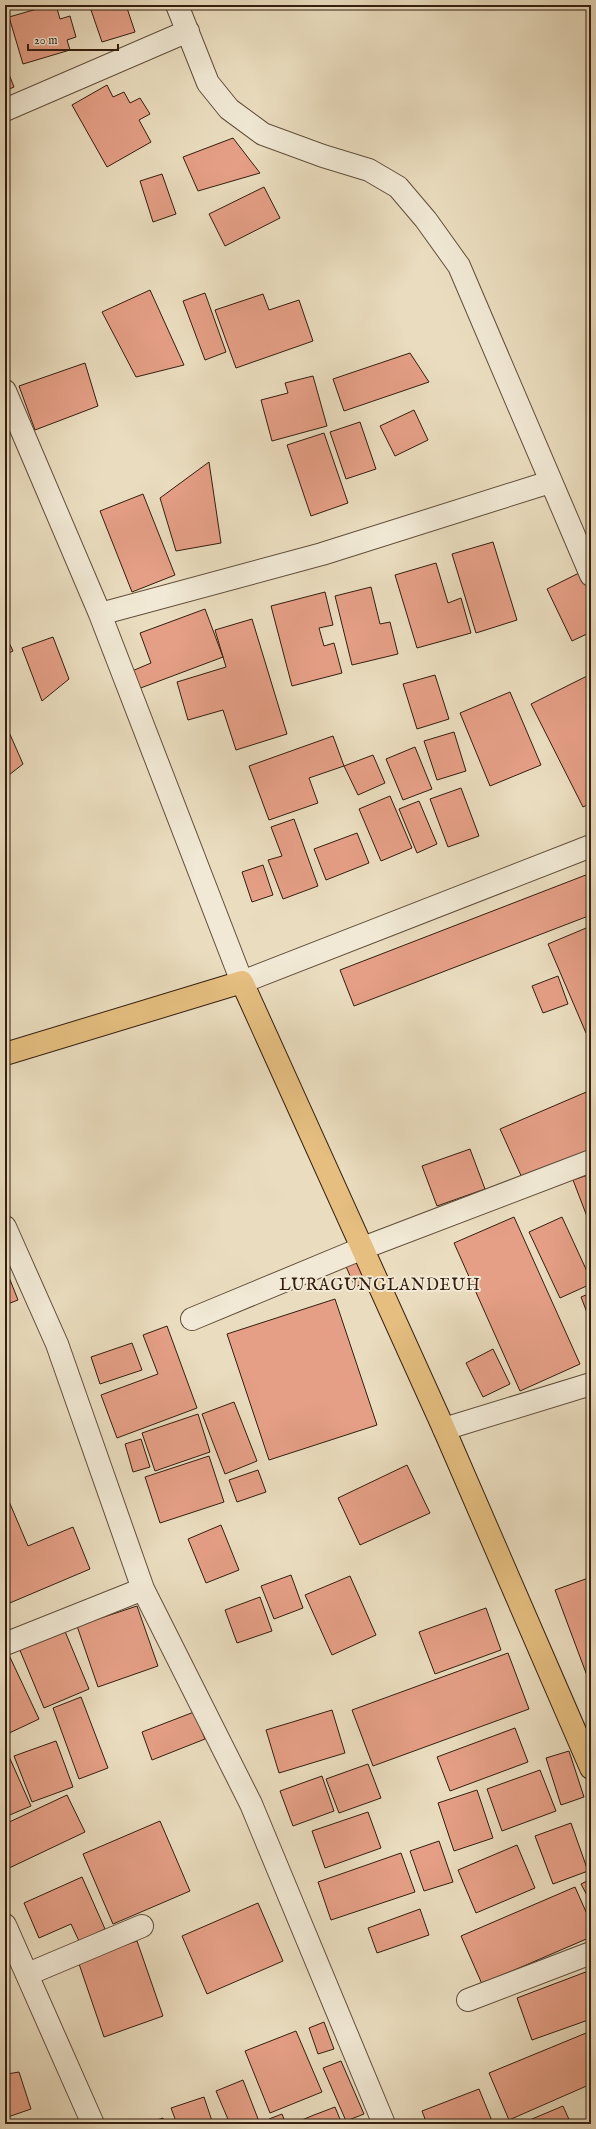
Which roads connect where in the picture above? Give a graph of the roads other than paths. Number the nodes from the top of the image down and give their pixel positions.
1 (177, 5) edge
2 (188, 31) junction
3 (5, 110) edge
4 (5, 391) edge
5 (550, 482) junction
6 (591, 575) edge
7 (100, 614) junction
8 (591, 846) edge
9 (242, 982) junction
10 (5, 1054) edge
11 (591, 1161) edge
12 (5, 1227) edge
13 (363, 1248) junction
14 (192, 1319) dead end
15 (591, 1384) edge
16 (444, 1430) junction
17 (143, 1589) junction
18 (5, 1644) edge
19 (591, 1768) edge
20 (5, 1925) edge
21 (142, 1926) dead end
22 (591, 1953) edge
23 (28, 1974) junction
24 (468, 2000) dead end
25 (93, 2124) edge
26 (384, 2124) edge

1 - 2 street
2 - 3 street
2 - 5 street
4 - 7 street
5 - 6 street
5 - 7 street
7 - 9 street
8 - 9 street
9 - 10 main road
9 - 13 main road
11 - 13 street
12 - 17 street
13 - 14 street
13 - 16 main road
15 - 16 street
16 - 19 main road
17 - 18 street
17 - 26 street
20 - 23 street
21 - 23 street
22 - 24 street
23 - 25 street

